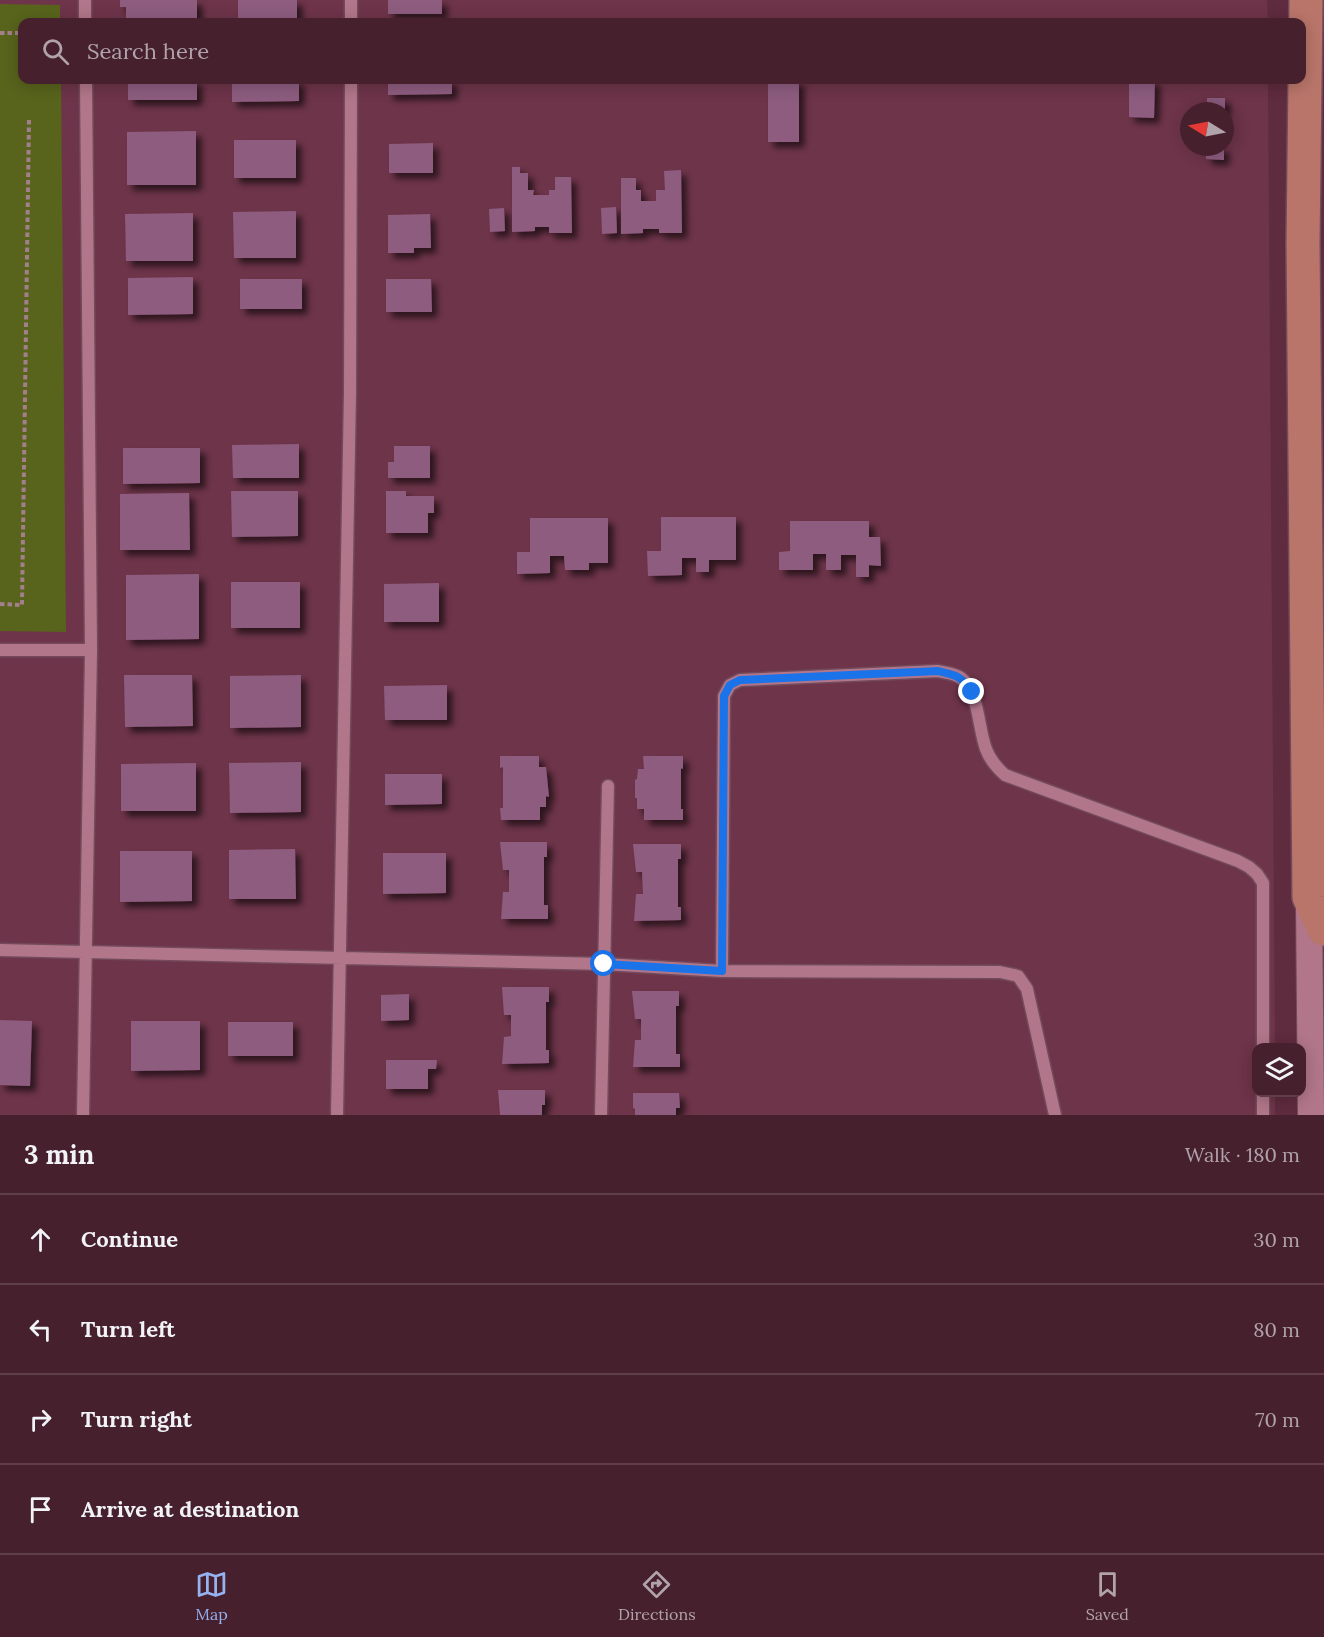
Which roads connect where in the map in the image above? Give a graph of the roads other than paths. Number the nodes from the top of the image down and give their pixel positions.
1 (85, 0) edge
2 (351, 0) edge
3 (1306, 0) edge
4 (85, 18) edge
5 (351, 18) edge
6 (1306, 18) edge
7 (86, 84) edge
8 (351, 84) edge
9 (1305, 84) edge
10 (0, 650) edge
11 (91, 650) junction
12 (608, 786) dead end
13 (1309, 897) junction
14 (1324, 929) edge
15 (0, 950) edge
16 (86, 952) junction
17 (339, 957) junction
18 (604, 964) junction
19 (722, 971) junction
20 (1263, 1043) edge
21 (1263, 1097) edge
22 (83, 1115) edge
23 (337, 1115) edge
24 (601, 1115) edge
25 (1055, 1115) edge
26 (1263, 1115) edge
27 (1311, 1115) edge

1 - 4 lane
2 - 5 lane
3 - 6 street
7 - 11 lane
8 - 17 lane
9 - 13 street
10 - 11 lane
11 - 16 lane
12 - 18 lane
13 - 14 street
13 - 27 street
15 - 16 lane
16 - 17 lane
16 - 22 lane
17 - 18 lane
17 - 23 lane
18 - 19 lane
18 - 24 lane
19 - 20 lane
19 - 25 lane
21 - 26 lane

